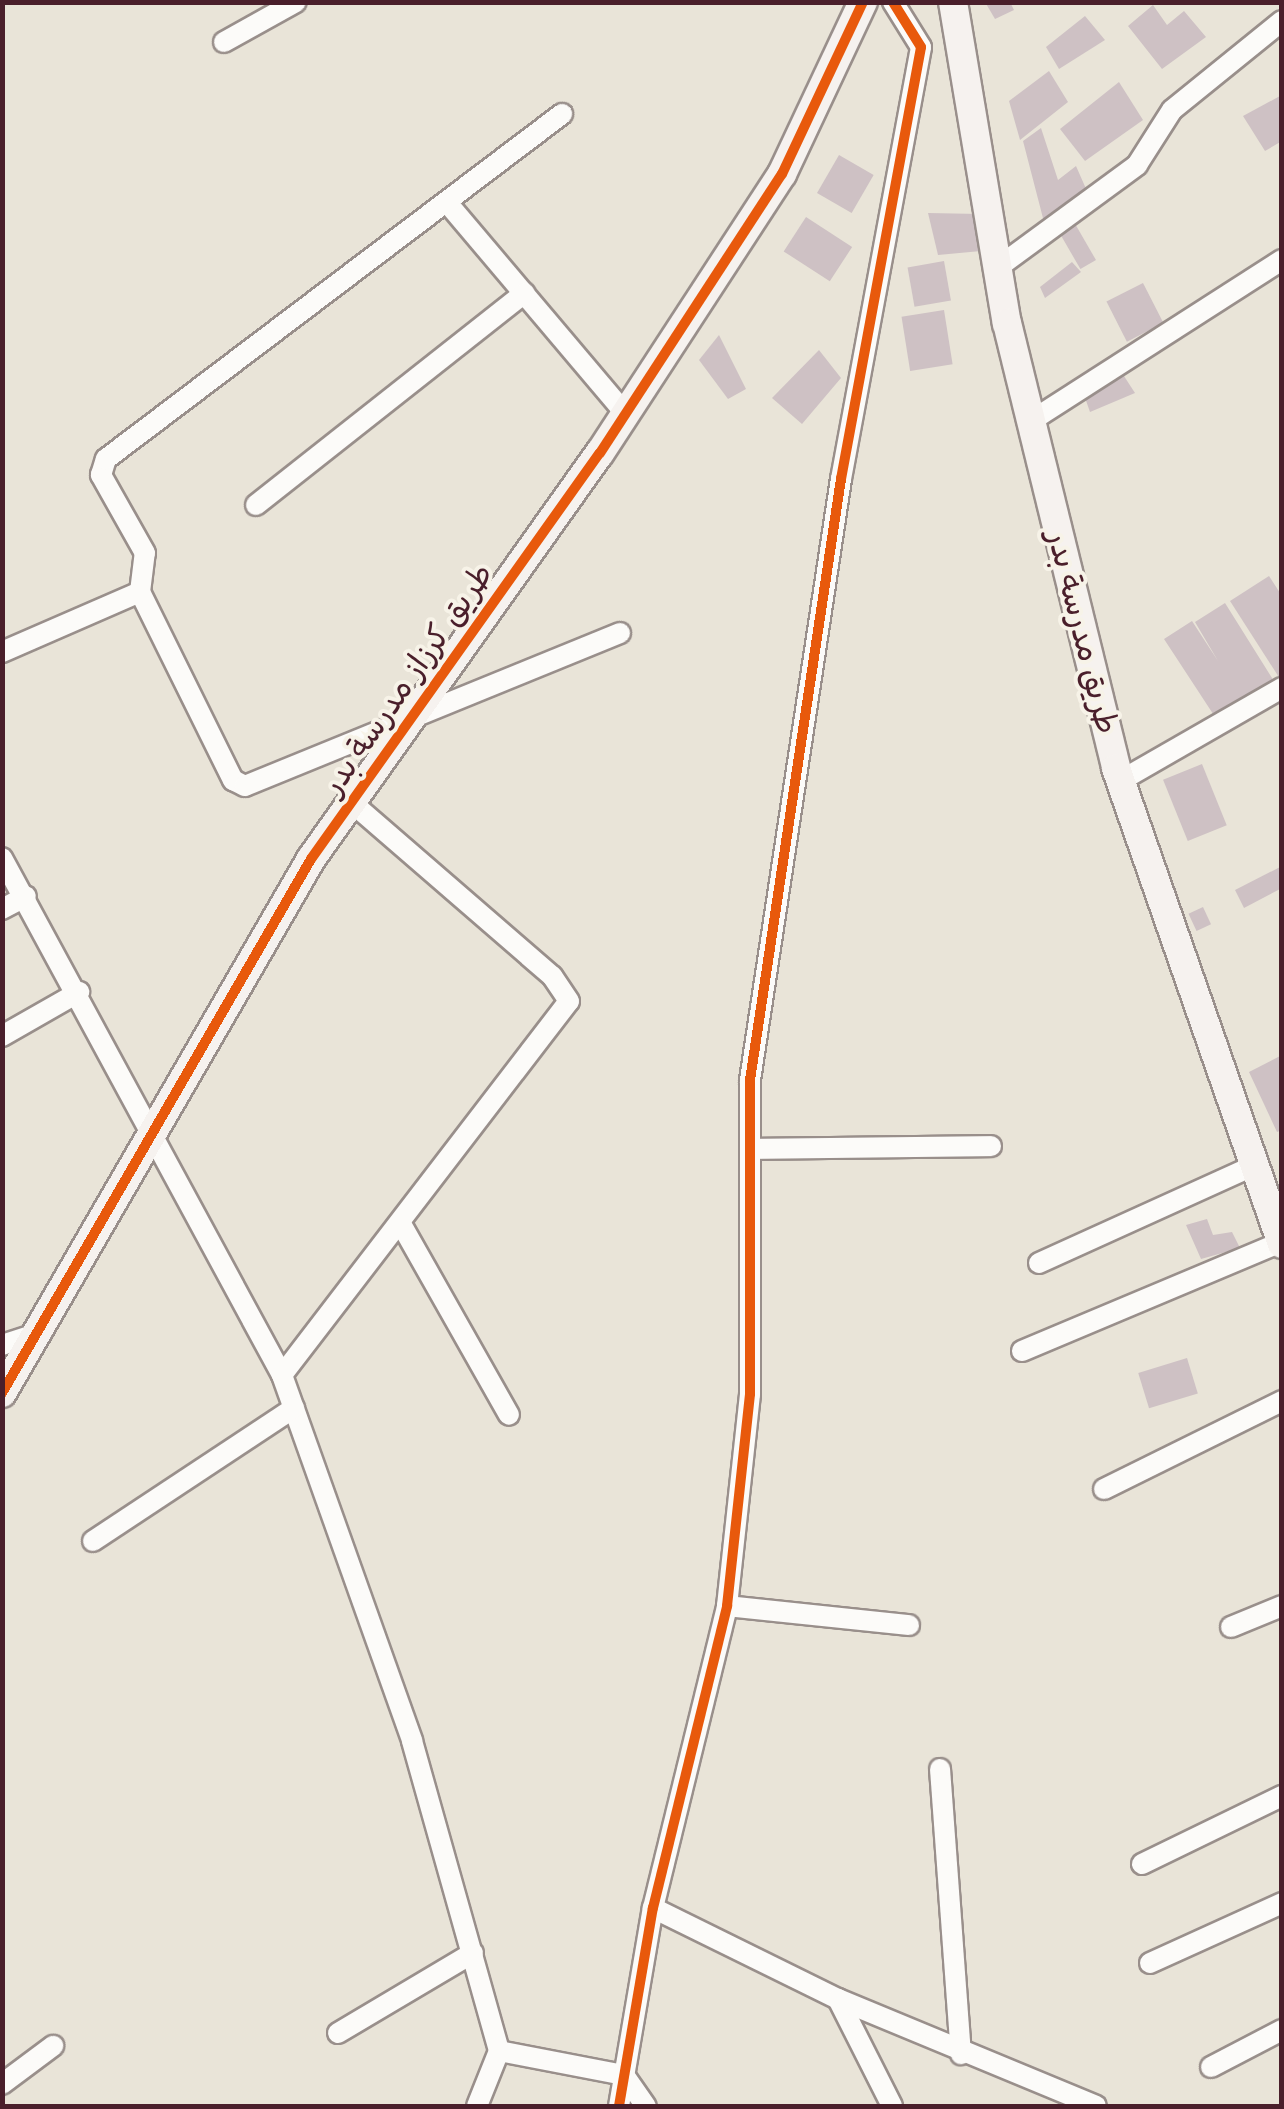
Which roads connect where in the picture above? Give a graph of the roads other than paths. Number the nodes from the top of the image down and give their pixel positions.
1 (296, 2) edge
2 (863, 2) edge
3 (893, 2) edge
4 (952, 2) edge
5 (1282, 22) edge
6 (224, 42) dead end
7 (562, 114) dead end
8 (450, 206) junction
9 (1282, 260) edge
10 (997, 268) junction
11 (524, 293) junction
12 (626, 414) junction
13 (1031, 421) junction
14 (256, 505) dead end
15 (140, 592) junction
16 (620, 632) dead end
17 (2, 652) edge
18 (1282, 688) edge
19 (410, 716) junction
20 (1120, 781) junction
21 (350, 802) junction
22 (2, 858) edge
23 (26, 896) junction
24 (2, 909) edge
25 (79, 992) junction
26 (2, 1036) edge
27 (152, 1133) junction
28 (991, 1146) dead end
29 (754, 1149) junction
30 (1248, 1168) junction
31 (401, 1224) junction
32 (1281, 1243) edge
33 (1039, 1263) dead end
34 (44, 1331) junction
35 (2, 1345) edge
36 (1022, 1351) dead end
37 (282, 1374) junction
38 (2, 1393) edge
39 (1282, 1401) edge
40 (294, 1408) junction
41 (509, 1414) dead end
42 (1104, 1489) dead end
43 (93, 1541) dead end
44 (727, 1606) junction
45 (1282, 1606) edge
46 (910, 1625) dead end
47 (1230, 1627) dead end
48 (940, 1770) dead end
49 (1282, 1796) edge
50 (1142, 1864) dead end
51 (1282, 1903) edge
52 (653, 1908) junction
53 (473, 1954) junction
54 (1150, 1963) dead end
55 (838, 1999) junction
56 (1282, 2030) edge
57 (338, 2033) dead end
58 (52, 2046) dead end
59 (499, 2051) junction
60 (961, 2054) junction
61 (1211, 2067) dead end
62 (624, 2075) junction
63 (2, 2084) edge
64 (477, 2106) edge
65 (619, 2106) edge
66 (646, 2106) edge
67 (892, 2106) edge
68 (1096, 2106) edge

1 - 6 street
2 - 12 street, طريق كرزاز مدرسة بدر
3 - 29 street
4 - 10 street, طريق مدرسة بدر
5 - 10 street
7 - 8 street
8 - 11 street
8 - 15 street
9 - 13 street
10 - 13 street, طريق مدرسة بدر
11 - 12 street
11 - 14 street
12 - 19 street, طريق كرزاز مدرسة بدر
13 - 20 street, طريق مدرسة بدر
15 - 17 street
15 - 19 street
16 - 19 street
18 - 20 street
19 - 21 street, طريق كرزاز مدرسة بدر
20 - 30 street, طريق مدرسة بدر
21 - 27 street, طريق كرزاز مدرسة بدر
21 - 31 street
22 - 23 street
23 - 24 street
23 - 25 street
25 - 26 street
25 - 27 street
27 - 34 street, طريق كرزاز مدرسة بدر
27 - 37 street
28 - 29 street
29 - 44 street
30 - 32 street, طريق مدرسة بدر
30 - 33 street
31 - 37 street
31 - 41 street
32 - 36 street
34 - 35 street
34 - 38 street, طريق كرزاز مدرسة بدر
37 - 40 street
39 - 42 street
40 - 43 street
40 - 53 street
44 - 46 street
44 - 52 street
45 - 47 street
48 - 60 street
49 - 50 street
51 - 54 street
52 - 55 street
52 - 62 street
53 - 57 street
53 - 59 street
55 - 60 street
55 - 67 street
56 - 61 street
58 - 63 street
59 - 62 street
59 - 64 street
60 - 68 street
62 - 65 street
62 - 66 street

